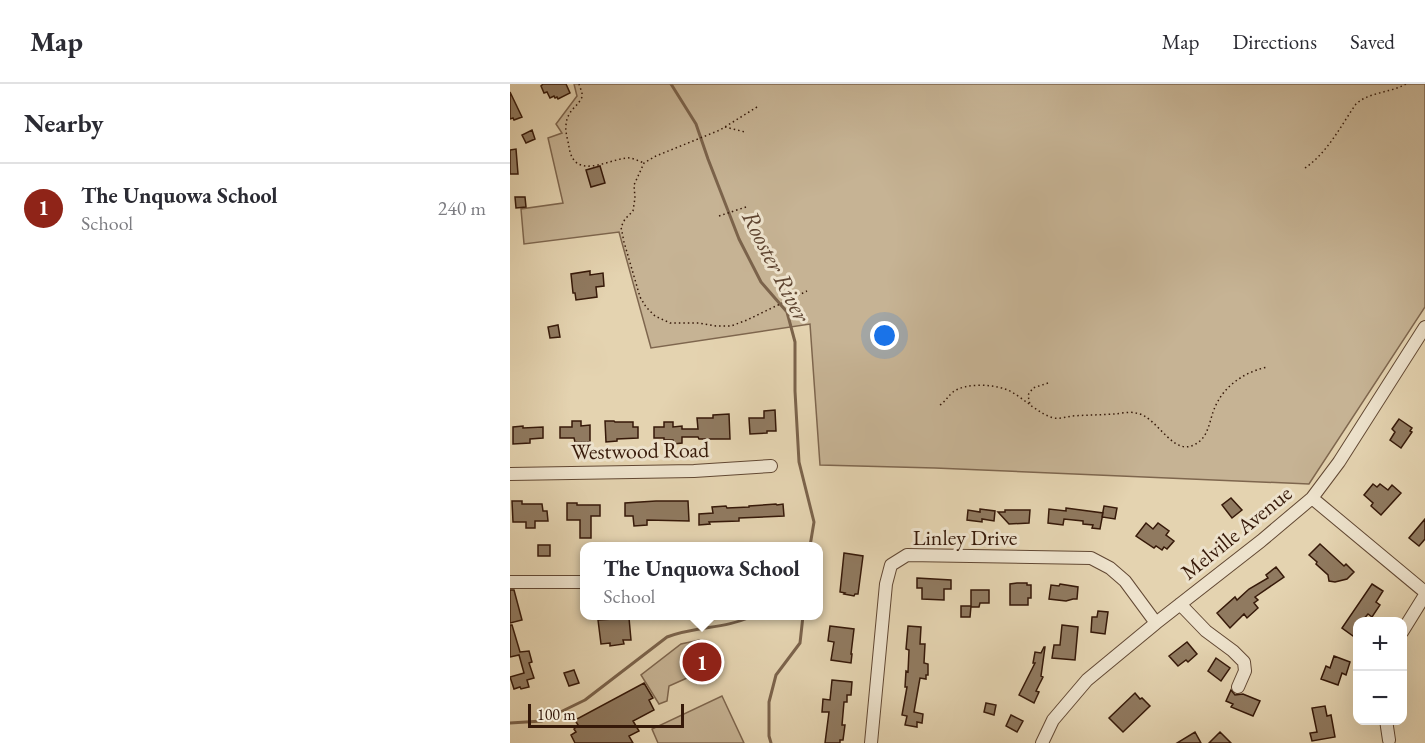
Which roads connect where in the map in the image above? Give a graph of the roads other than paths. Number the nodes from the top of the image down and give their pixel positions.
1 (1425, 327) edge
2 (771, 466) dead end
3 (510, 474) edge
4 (1312, 498) junction
5 (510, 582) edge
6 (580, 582) edge
7 (1425, 593) edge
8 (1180, 604) junction
9 (1156, 623) junction
10 (1407, 624) edge
11 (1238, 687) dead end
12 (1387, 725) edge
13 (1389, 740) dead end
14 (871, 743) edge
15 (1042, 743) edge

1 - 4 street, Melville Avenue
2 - 3 street, Westwood Road
4 - 7 street
4 - 8 street, Melville Avenue
5 - 6 street
7 - 10 street
8 - 9 street, Melville Avenue
8 - 11 street
9 - 14 street, Linley Drive
9 - 15 street, Melville Avenue
12 - 13 street

